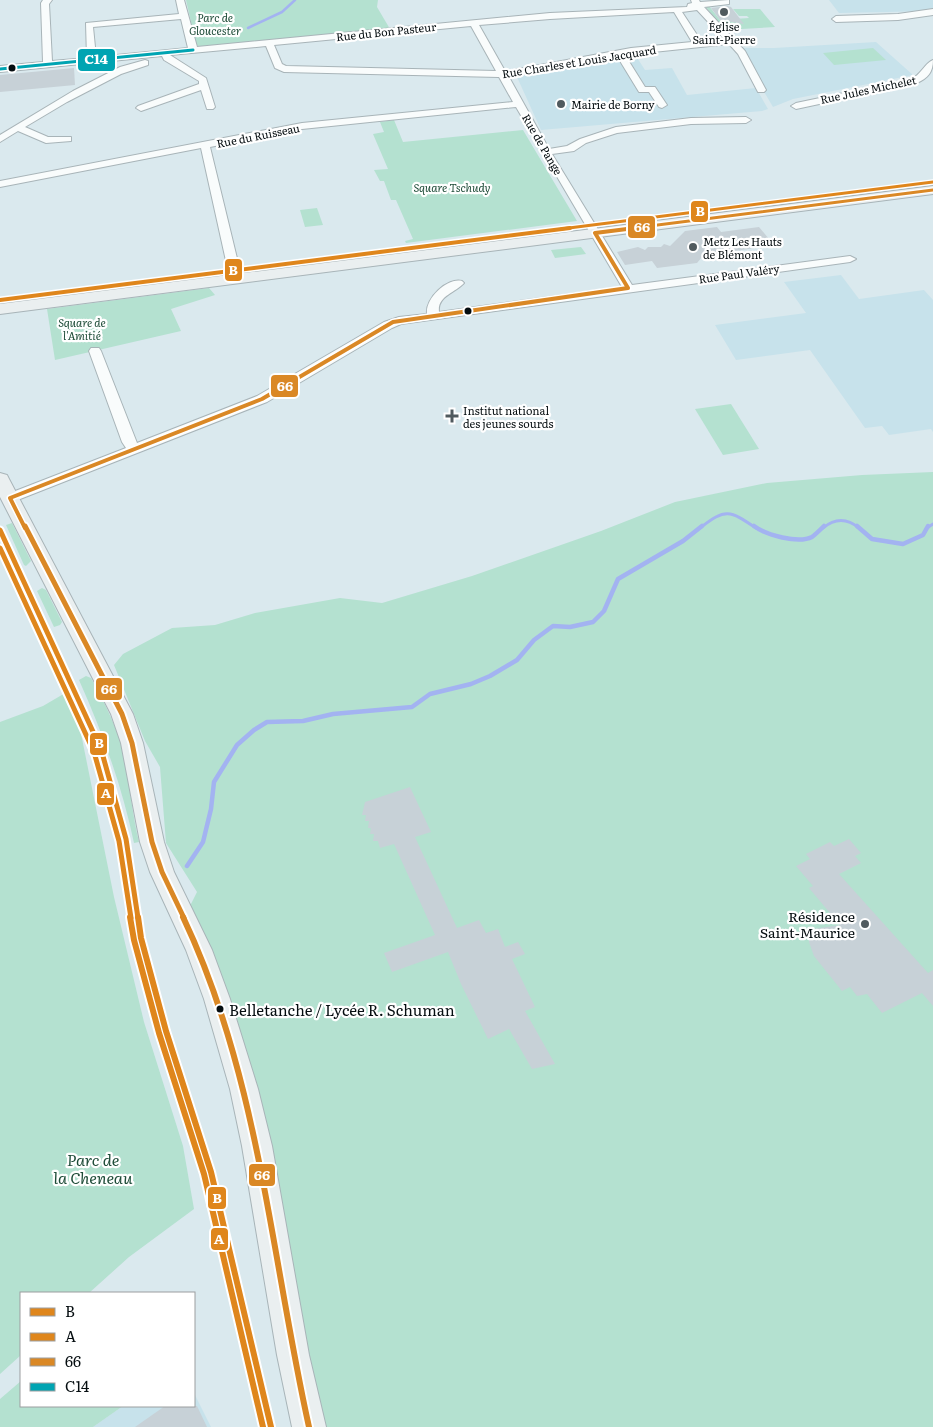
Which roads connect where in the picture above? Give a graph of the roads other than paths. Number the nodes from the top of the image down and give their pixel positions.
1 (48, 0) edge
2 (180, 0) edge
3 (725, 0) edge
4 (693, 3) edge
5 (678, 9) junction
6 (933, 12) edge
7 (184, 16) junction
8 (836, 19) dead end
9 (474, 23) junction
10 (492, 29) junction
11 (730, 41) junction
12 (269, 43) junction
13 (698, 44) junction
14 (193, 50) junction
15 (618, 53) junction
16 (492, 55) junction
17 (167, 56) junction
18 (92, 60) junction
19 (933, 63) edge
20 (48, 64) junction
21 (0, 69) edge
22 (503, 74) junction
23 (205, 86) junction
24 (761, 90) dead end
25 (520, 104) junction
26 (662, 105) dead end
27 (796, 106) dead end
28 (210, 107) dead end
29 (141, 108) dead end
30 (746, 120) dead end
31 (16, 128) junction
32 (0, 139) edge
33 (68, 139) dead end
34 (203, 145) junction
35 (546, 152) junction
36 (0, 184) edge
37 (933, 190) edge
38 (595, 233) junction
39 (850, 259) dead end
40 (236, 279) junction
41 (458, 283) dead end
42 (628, 288) junction
43 (0, 309) edge
44 (433, 315) junction
45 (95, 351) dead end
46 (134, 449) junction
47 (0, 479) edge
48 (5, 500) edge
49 (309, 1427) edge

1 - 20 street
2 - 7 street
3 - 4 street, Rue du Bon Pasteur
4 - 5 street, Rue du Bon Pasteur
4 - 11 street
5 - 10 street, Rue du Bon Pasteur
5 - 13 street
6 - 8 street
7 - 14 street
7 - 18 street
9 - 10 street, Rue du Bon Pasteur
9 - 12 street, Rue du Bon Pasteur
9 - 16 street, Rue de Pange
10 - 16 street
11 - 13 street, Rue Charles et Louis Jacquard
11 - 24 street
12 - 14 street, Rue du Bon Pasteur
12 - 22 street, Rue Charles et Louis Jacquard
13 - 15 street, Rue Charles et Louis Jacquard
14 - 17 street, Rue du Bon Pasteur
15 - 22 street, Rue Charles et Louis Jacquard
15 - 26 street
16 - 22 street, Rue de Pange
17 - 18 street, Rue du Bon Pasteur
17 - 23 street
17 - 31 street
18 - 20 street, Rue du Bon Pasteur
19 - 27 street, Rue Jules Michelet
20 - 21 street, Rue du Bon Pasteur
22 - 25 street, Rue de Pange
23 - 28 street
23 - 29 street
25 - 34 street, Rue du Ruisseau
25 - 35 street, Rue de Pange
30 - 35 street
31 - 32 street
31 - 33 street
34 - 36 street, Rue du Ruisseau
34 - 40 street
35 - 38 street, Rue de Pange
37 - 38 main road
38 - 40 main road
38 - 42 street, Rue de Pange
39 - 42 street, Rue Paul Valéry
40 - 43 main road
41 - 44 street
42 - 44 street, Rue Paul Valéry
44 - 46 street, Rue Paul Valéry
45 - 46 street
46 - 48 street, Rue Paul Valéry
47 - 48 main road
48 - 49 main road

